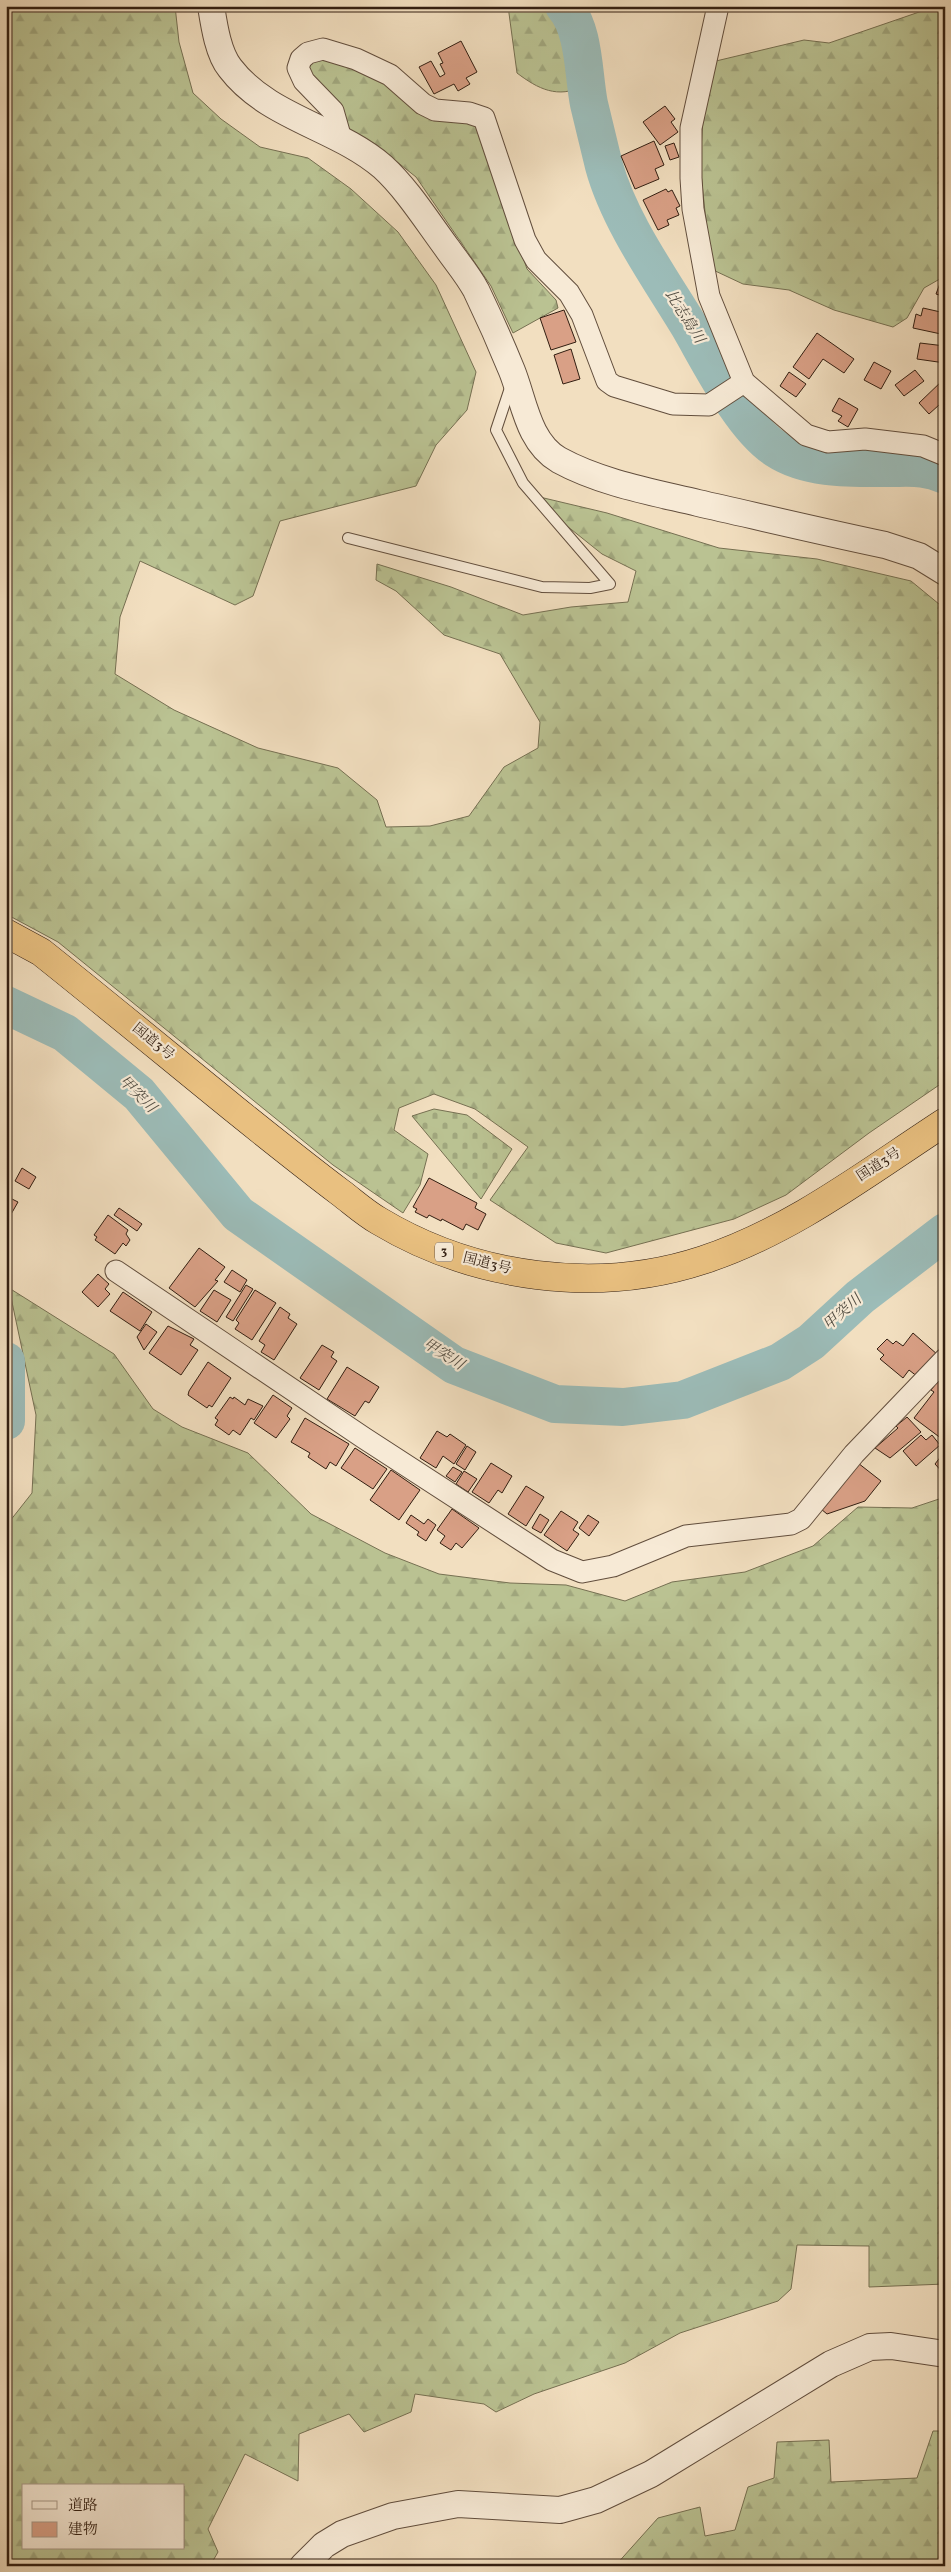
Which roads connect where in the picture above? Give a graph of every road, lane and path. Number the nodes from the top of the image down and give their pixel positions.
1 (211, 6) edge
2 (718, 6) edge
3 (340, 139) junction
4 (514, 377) junction
5 (744, 382) junction
6 (945, 455) edge
7 (348, 538) dead end
8 (945, 572) edge
9 (6, 934) edge
10 (945, 1122) edge
11 (116, 1270) dead end
12 (943, 1363) edge
13 (945, 2354) edge
14 (303, 2566) edge

1 - 3 street
2 - 5 street
3 - 4 street
3 - 5 street
4 - 7 lane
4 - 8 street
5 - 6 street
9 - 10 highway, 国道3号 / 3
11 - 12 street
13 - 14 street

